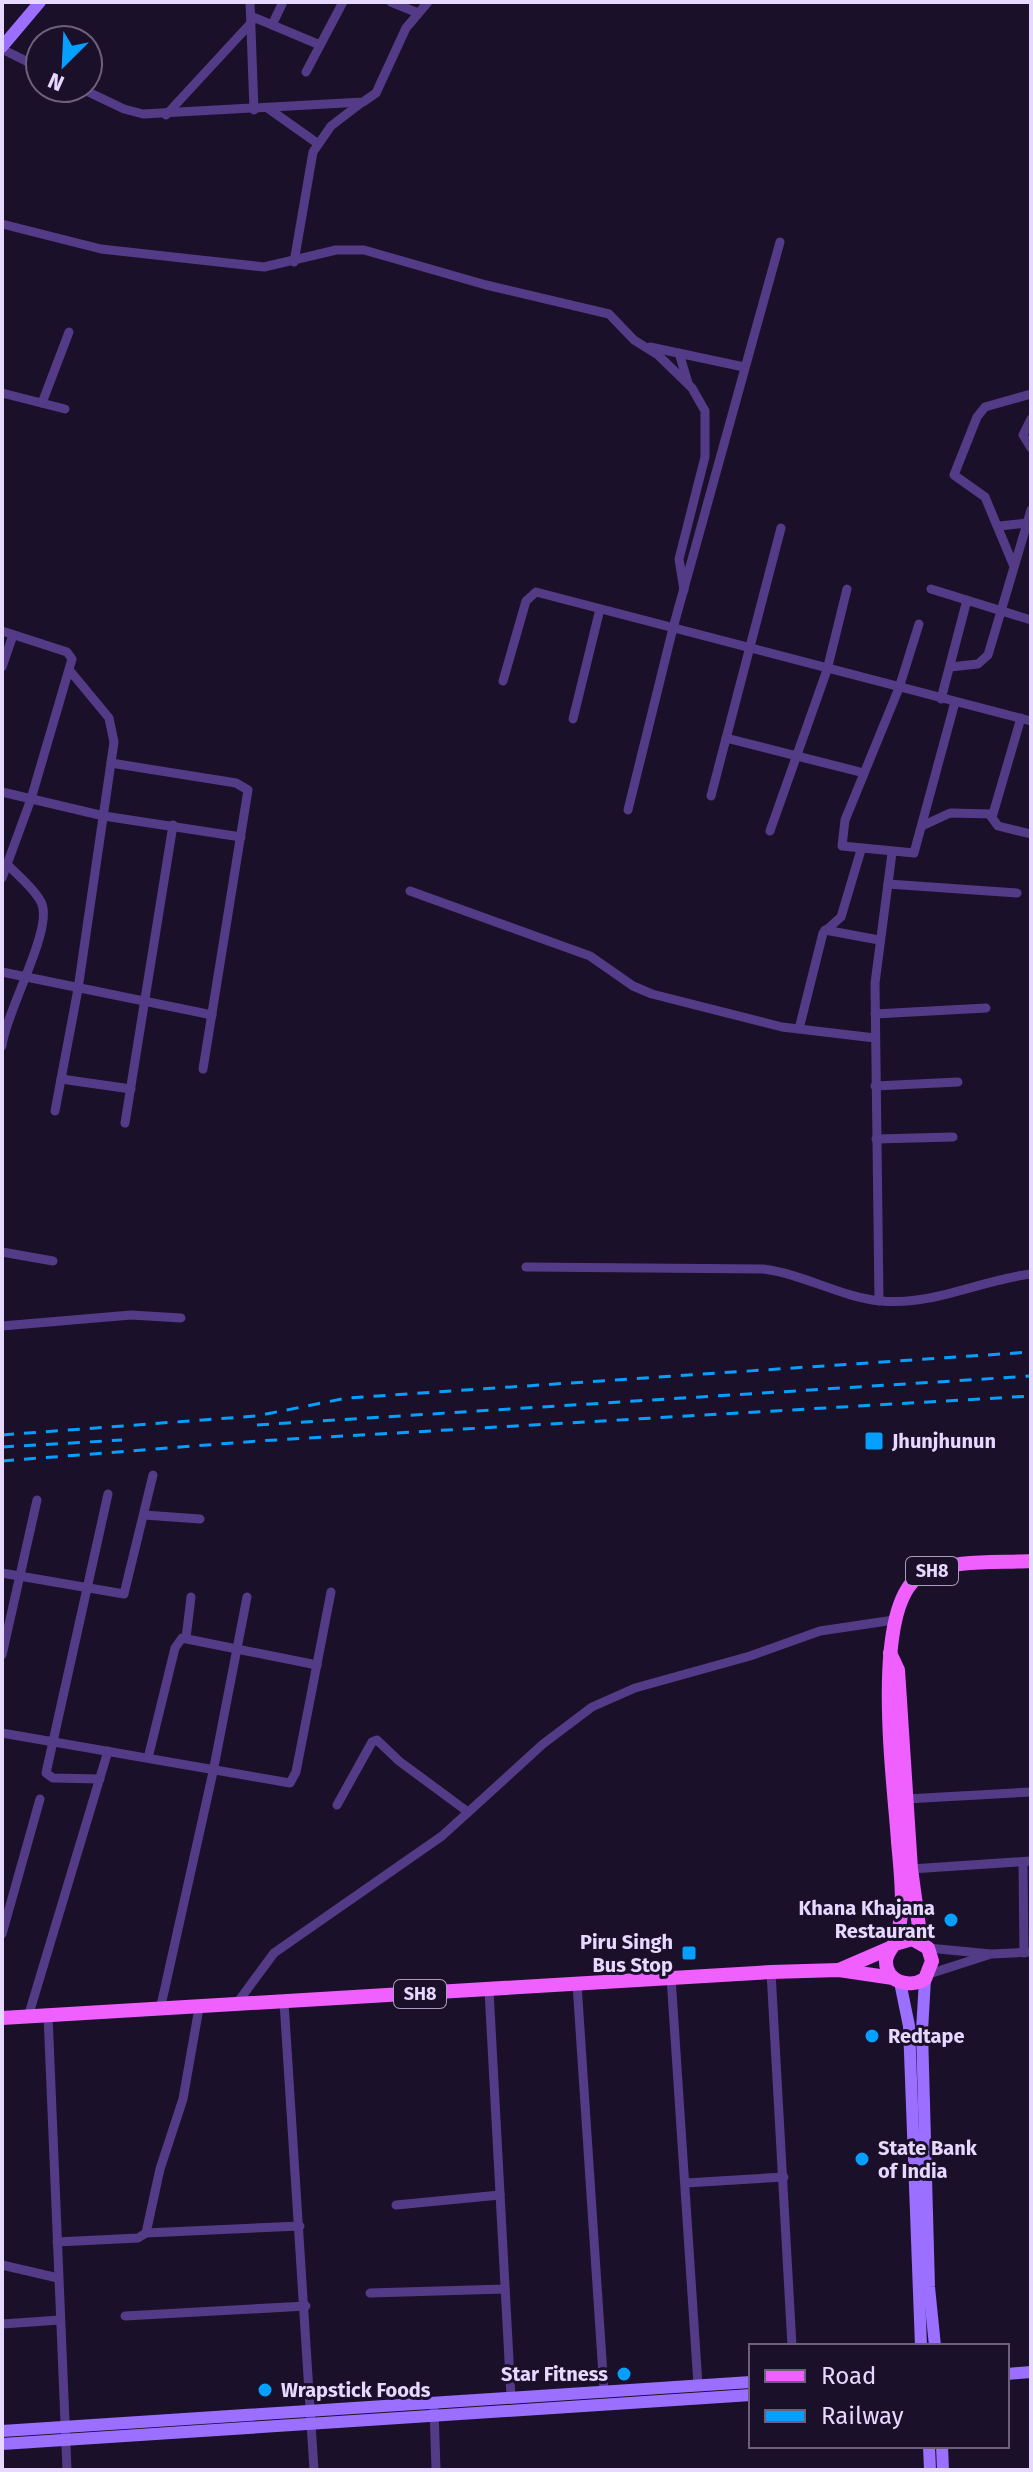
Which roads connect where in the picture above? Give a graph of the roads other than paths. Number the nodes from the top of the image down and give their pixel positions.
1 (40, 2) edge
2 (250, 2) edge
3 (283, 2) edge
4 (343, 2) edge
5 (391, 2) edge
6 (424, 6) edge
7 (251, 20) junction
8 (272, 25) junction
9 (320, 45) junction
10 (2, 48) edge
11 (24, 60) edge
12 (306, 72) dead end
13 (104, 99) edge
14 (363, 102) junction
15 (269, 109) junction
16 (254, 110) junction
17 (166, 115) junction
18 (317, 143) junction
19 (2, 224) edge
20 (780, 242) dead end
21 (294, 262) junction
22 (69, 332) dead end
23 (644, 345) junction
24 (679, 353) junction
25 (744, 367) junction
26 (689, 386) junction
27 (2, 393) edge
28 (1031, 394) edge
29 (42, 403) junction
30 (65, 409) dead end
31 (1031, 419) edge
32 (707, 430) junction
33 (727, 431) junction
34 (1031, 448) edge
35 (706, 509) junction
36 (1031, 510) edge
37 (1027, 523) junction
38 (1000, 526) junction
39 (781, 528) dead end
40 (686, 530) junction
41 (1013, 564) junction
42 (847, 589) dead end
43 (931, 589) dead end
44 (684, 590) junction
45 (967, 600) junction
46 (600, 609) junction
47 (1001, 612) junction
48 (1031, 620) edge
49 (919, 624) dead end
50 (673, 628) junction
51 (2, 631) edge
52 (13, 635) junction
53 (750, 649) junction
54 (2, 667) edge
55 (950, 667) junction
56 (827, 670) junction
57 (71, 672) junction
58 (503, 681) dead end
59 (899, 688) junction
60 (941, 699) junction
61 (955, 702) junction
62 (573, 719) dead end
63 (1026, 719) edge
64 (726, 738) junction
65 (798, 756) junction
66 (111, 763) junction
67 (864, 773) junction
68 (2, 792) edge
69 (711, 796) dead end
70 (31, 799) junction
71 (628, 810) dead end
72 (990, 815) junction
73 (104, 816) junction
74 (173, 825) junction
75 (922, 826) junction
76 (770, 831) dead end
77 (1031, 834) edge
78 (241, 837) junction
79 (861, 850) junction
80 (892, 853) junction
81 (7, 864) junction
82 (2, 878) edge
83 (888, 884) junction
84 (410, 891) dead end
85 (1017, 893) dead end
86 (825, 930) junction
87 (879, 940) junction
88 (2, 972) edge
89 (27, 977) junction
90 (78, 989) junction
91 (145, 1003) junction
92 (986, 1008) dead end
93 (875, 1014) junction
94 (212, 1015) junction
95 (799, 1029) junction
96 (875, 1038) junction
97 (2, 1046) edge
98 (203, 1069) dead end
99 (61, 1079) junction
100 (958, 1082) dead end
101 (875, 1086) junction
102 (131, 1089) junction
103 (55, 1111) dead end
104 (125, 1123) dead end
105 (953, 1137) dead end
106 (876, 1139) junction
107 (2, 1252) edge
108 (53, 1261) dead end
109 (526, 1267) dead end
110 (1031, 1274) edge
111 (879, 1301) junction
112 (181, 1318) dead end
113 (2, 1326) edge
114 (153, 1475) dead end
115 (108, 1494) dead end
116 (37, 1500) dead end
117 (144, 1515) junction
118 (200, 1519) dead end
119 (1031, 1561) edge
120 (2, 1573) edge
121 (20, 1575) junction
122 (88, 1587) junction
123 (331, 1592) dead end
124 (191, 1597) dead end
125 (247, 1597) dead end
126 (894, 1620) junction
127 (186, 1638) junction
128 (237, 1648) junction
129 (890, 1653) junction
130 (2, 1655) edge
131 (317, 1665) junction
132 (2, 1733) edge
133 (53, 1742) junction
134 (108, 1751) junction
135 (148, 1758) junction
136 (213, 1772) junction
137 (100, 1779) junction
138 (1031, 1792) edge
139 (40, 1799) dead end
140 (906, 1799) junction
141 (337, 1805) dead end
142 (468, 1812) junction
143 (1027, 1862) edge
144 (911, 1869) junction
145 (2, 1934) edge
146 (924, 1945) junction
147 (892, 1946) junction
148 (1028, 1952) edge
149 (991, 1954) junction
150 (839, 1970) junction
151 (771, 1972) junction
152 (927, 1976) junction
153 (671, 1977) junction
154 (896, 1980) junction
155 (577, 1984) junction
156 (489, 1990) junction
157 (284, 2002) junction
158 (235, 2006) junction
159 (199, 2008) junction
160 (160, 2010) junction
161 (48, 2015) junction
162 (28, 2017) junction
163 (2, 2018) edge
164 (784, 2177) junction
165 (686, 2183) junction
166 (500, 2195) junction
167 (396, 2205) dead end
168 (300, 2226) junction
169 (146, 2233) junction
170 (57, 2242) junction
171 (2, 2265) edge
172 (58, 2278) junction
173 (505, 2289) junction
174 (370, 2293) dead end
175 (306, 2306) junction
176 (125, 2316) dead end
177 (60, 2320) junction
178 (2, 2324) edge
179 (792, 2344) edge
180 (921, 2344) edge
181 (935, 2344) edge
182 (1031, 2372) edge
183 (1009, 2374) edge
184 (749, 2382) edge
185 (698, 2385) junction
186 (604, 2390) junction
187 (749, 2395) edge
188 (511, 2397) junction
189 (433, 2403) junction
190 (310, 2410) junction
191 (434, 2417) junction
192 (65, 2426) junction
193 (311, 2427) junction
194 (2, 2431) edge
195 (66, 2441) junction
196 (2, 2444) edge
197 (929, 2448) edge
198 (942, 2448) edge
199 (67, 2470) edge
200 (314, 2470) edge
201 (436, 2470) edge
202 (930, 2470) edge
203 (943, 2470) edge

1 - 10 street
2 - 7 street
3 - 8 street
4 - 9 street
5 - 6 street
6 - 14 street
7 - 8 street
7 - 16 street
7 - 17 street
8 - 9 street
9 - 12 street
10 - 11 street
13 - 17 street
14 - 15 street
14 - 18 street
15 - 16 street
15 - 18 street
16 - 17 street
18 - 21 street
19 - 21 street
20 - 25 street
21 - 23 street
22 - 29 street
23 - 24 street
23 - 26 street
24 - 25 street
24 - 26 street
25 - 33 street
26 - 32 street
27 - 29 street
28 - 38 street
29 - 30 street
31 - 34 street
32 - 33 street
32 - 40 street
33 - 35 street
35 - 40 street
35 - 44 street
36 - 37 street
37 - 38 street
37 - 41 street
38 - 41 street
39 - 53 street
40 - 44 street
41 - 47 street
42 - 56 street
43 - 45 street
44 - 50 street
45 - 47 street
45 - 55 street
46 - 50 street
46 - 58 street
46 - 62 street
47 - 48 street
47 - 55 street
49 - 59 street
50 - 53 street
50 - 71 street
51 - 52 street
52 - 54 street
52 - 57 street
53 - 56 street
53 - 64 street
55 - 60 street
56 - 59 street
56 - 65 street
57 - 66 street
57 - 70 street
59 - 60 street
59 - 67 street
60 - 61 street
61 - 63 street
61 - 75 street
63 - 72 street
64 - 65 street
64 - 69 street
65 - 67 street
65 - 76 street
66 - 73 street
66 - 78 street
67 - 79 street
68 - 70 street
70 - 73 street
70 - 81 street
72 - 75 street
72 - 77 street
73 - 74 street
73 - 90 street
74 - 78 street
74 - 91 street
75 - 80 street
78 - 94 street
79 - 80 street
79 - 86 street
80 - 83 street
81 - 82 street
81 - 89 street
83 - 85 street
83 - 87 street
84 - 95 street
86 - 87 street
86 - 95 street
87 - 93 street
88 - 89 street
89 - 90 street
89 - 97 street
90 - 91 street
90 - 99 street
91 - 94 street
91 - 102 street
92 - 93 street
93 - 96 street
94 - 98 street
95 - 96 street
96 - 101 street
99 - 102 street
99 - 103 street
100 - 101 street
101 - 106 street
102 - 104 street
105 - 106 street
106 - 111 street
107 - 108 street
109 - 111 street
110 - 111 street
112 - 113 street
114 - 117 street
115 - 122 street
116 - 121 street
117 - 118 street
117 - 122 street
119 - 126 main road, SH8
120 - 121 street
121 - 122 street
121 - 130 street
122 - 133 street
123 - 131 street
124 - 127 street
125 - 128 street
126 - 129 main road, SH8
126 - 142 street
127 - 128 street
127 - 135 street
128 - 131 street
128 - 136 street
129 - 140 main road, SH8
129 - 147 main road, SH8
131 - 136 street
132 - 133 street
133 - 134 street
133 - 137 street
134 - 135 street
134 - 137 street
135 - 136 street
136 - 160 street
137 - 162 street
138 - 140 street
139 - 145 street
140 - 144 main road, SH8
141 - 142 street
142 - 158 street
143 - 144 street
143 - 148 street
144 - 146 main road, SH8
146 - 147 main road, SH8
146 - 149 street
146 - 152 main road, SH8
147 - 150 main road, SH8
147 - 154 main road, SH8
148 - 149 street
149 - 152 street
150 - 151 main road, SH8
150 - 154 main road, SH8
151 - 153 main road, SH8
151 - 164 street
152 - 154 main road, SH8
152 - 181 street
153 - 155 main road, SH8
153 - 165 street
154 - 180 street
155 - 156 main road, SH8
155 - 186 street
156 - 157 main road, SH8
156 - 166 street
157 - 158 main road, SH8
157 - 168 street
158 - 159 main road, SH8
159 - 160 main road, SH8
159 - 169 street
160 - 161 main road, SH8
161 - 162 main road, SH8
161 - 170 street
162 - 163 main road, SH8
164 - 165 street
164 - 179 street
165 - 185 street
166 - 167 street
166 - 173 street
168 - 169 street
168 - 175 street
169 - 170 street
170 - 172 street
171 - 172 street
172 - 177 street
173 - 174 street
173 - 188 street
175 - 176 street
175 - 190 street
177 - 178 street
177 - 192 street
182 - 183 street
184 - 185 street
185 - 186 street
186 - 188 street
187 - 191 street
188 - 189 street
189 - 190 street
189 - 191 street
190 - 192 street
190 - 193 street
191 - 193 street
191 - 201 street
192 - 194 street
192 - 195 street
193 - 195 street
193 - 200 street
195 - 196 street
195 - 199 street
197 - 202 street
198 - 203 street

